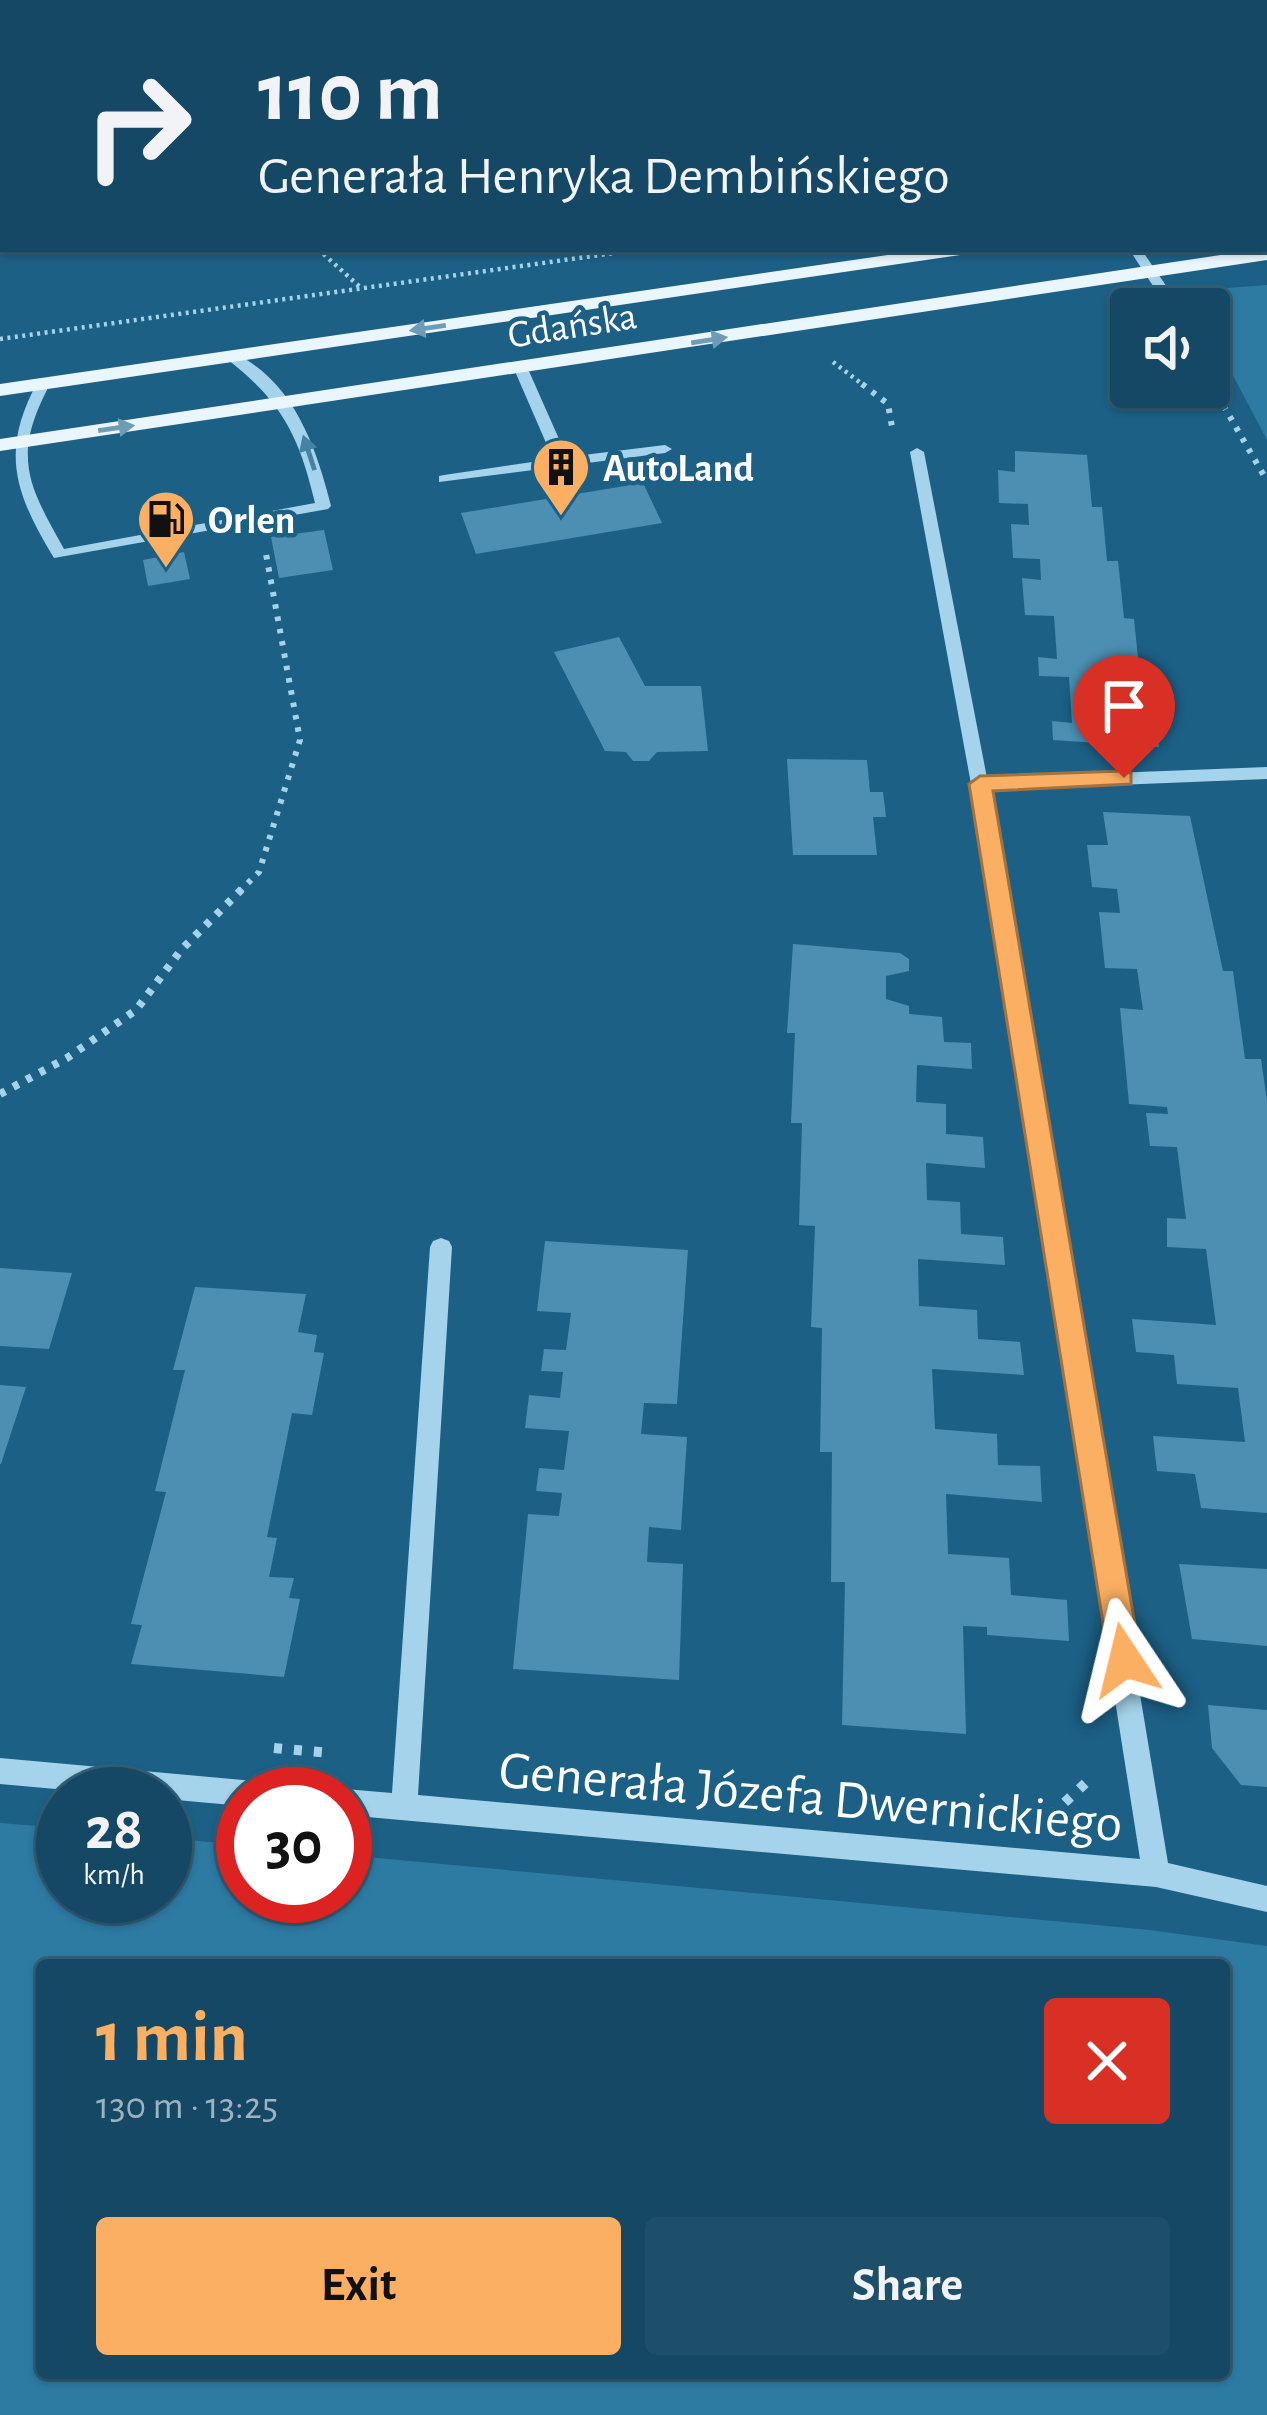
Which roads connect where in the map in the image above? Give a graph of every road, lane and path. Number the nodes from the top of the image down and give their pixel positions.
1 (321, 252) edge
2 (621, 252) edge
3 (946, 252) edge
4 (1137, 252) edge
5 (1267, 254) edge
6 (1154, 272) junction
7 (362, 288) junction
8 (1163, 288) edge
9 (0, 339) edge
10 (232, 356) junction
11 (831, 359) dead end
12 (521, 369) junction
13 (43, 384) junction
14 (0, 390) edge
15 (288, 402) junction
16 (1225, 408) edge
17 (3, 444) edge
18 (664, 449) dead end
19 (917, 452) joint
20 (1267, 459) edge
21 (1254, 460) junction
22 (562, 462) junction
23 (445, 479) dead end
24 (1267, 482) edge
25 (256, 518) junction
26 (1267, 773) edge
27 (980, 784) junction
28 (0, 1094) edge
29 (440, 1246) dead end
30 (0, 1771) edge
31 (216, 1791) edge
32 (372, 1805) edge
33 (404, 1808) junction
34 (1156, 1874) junction
35 (1267, 1899) edge

1 - 7 path
2 - 7 path
3 -> 10 main road, Gdańska
4 - 6 street
5 - 6 main road, Gdańska
6 - 8 street
12 -> 6 main road, Gdańska
7 - 9 path
10 - 13 main road, Gdańska
10 - 15 street
11 - 19 path
12 - 15 main road, Gdańska
12 - 22 street
13 - 14 main road, Gdańska
13 - 17 street
17 -> 15 main road, Gdańska
25 -> 15 street
16 - 21 path
17 - 25 street
18 - 22 street
19 - 27 street
20 - 21 path
21 - 24 path
22 - 23 street
25 - 28 path
26 - 27 street
27 - 34 street
29 - 33 street
30 - 31 street
32 - 33 street, Generała Józefa Dwernickiego
33 - 34 street, Generała Józefa Dwernickiego
34 - 35 street, Generała Józefa Dwernickiego

